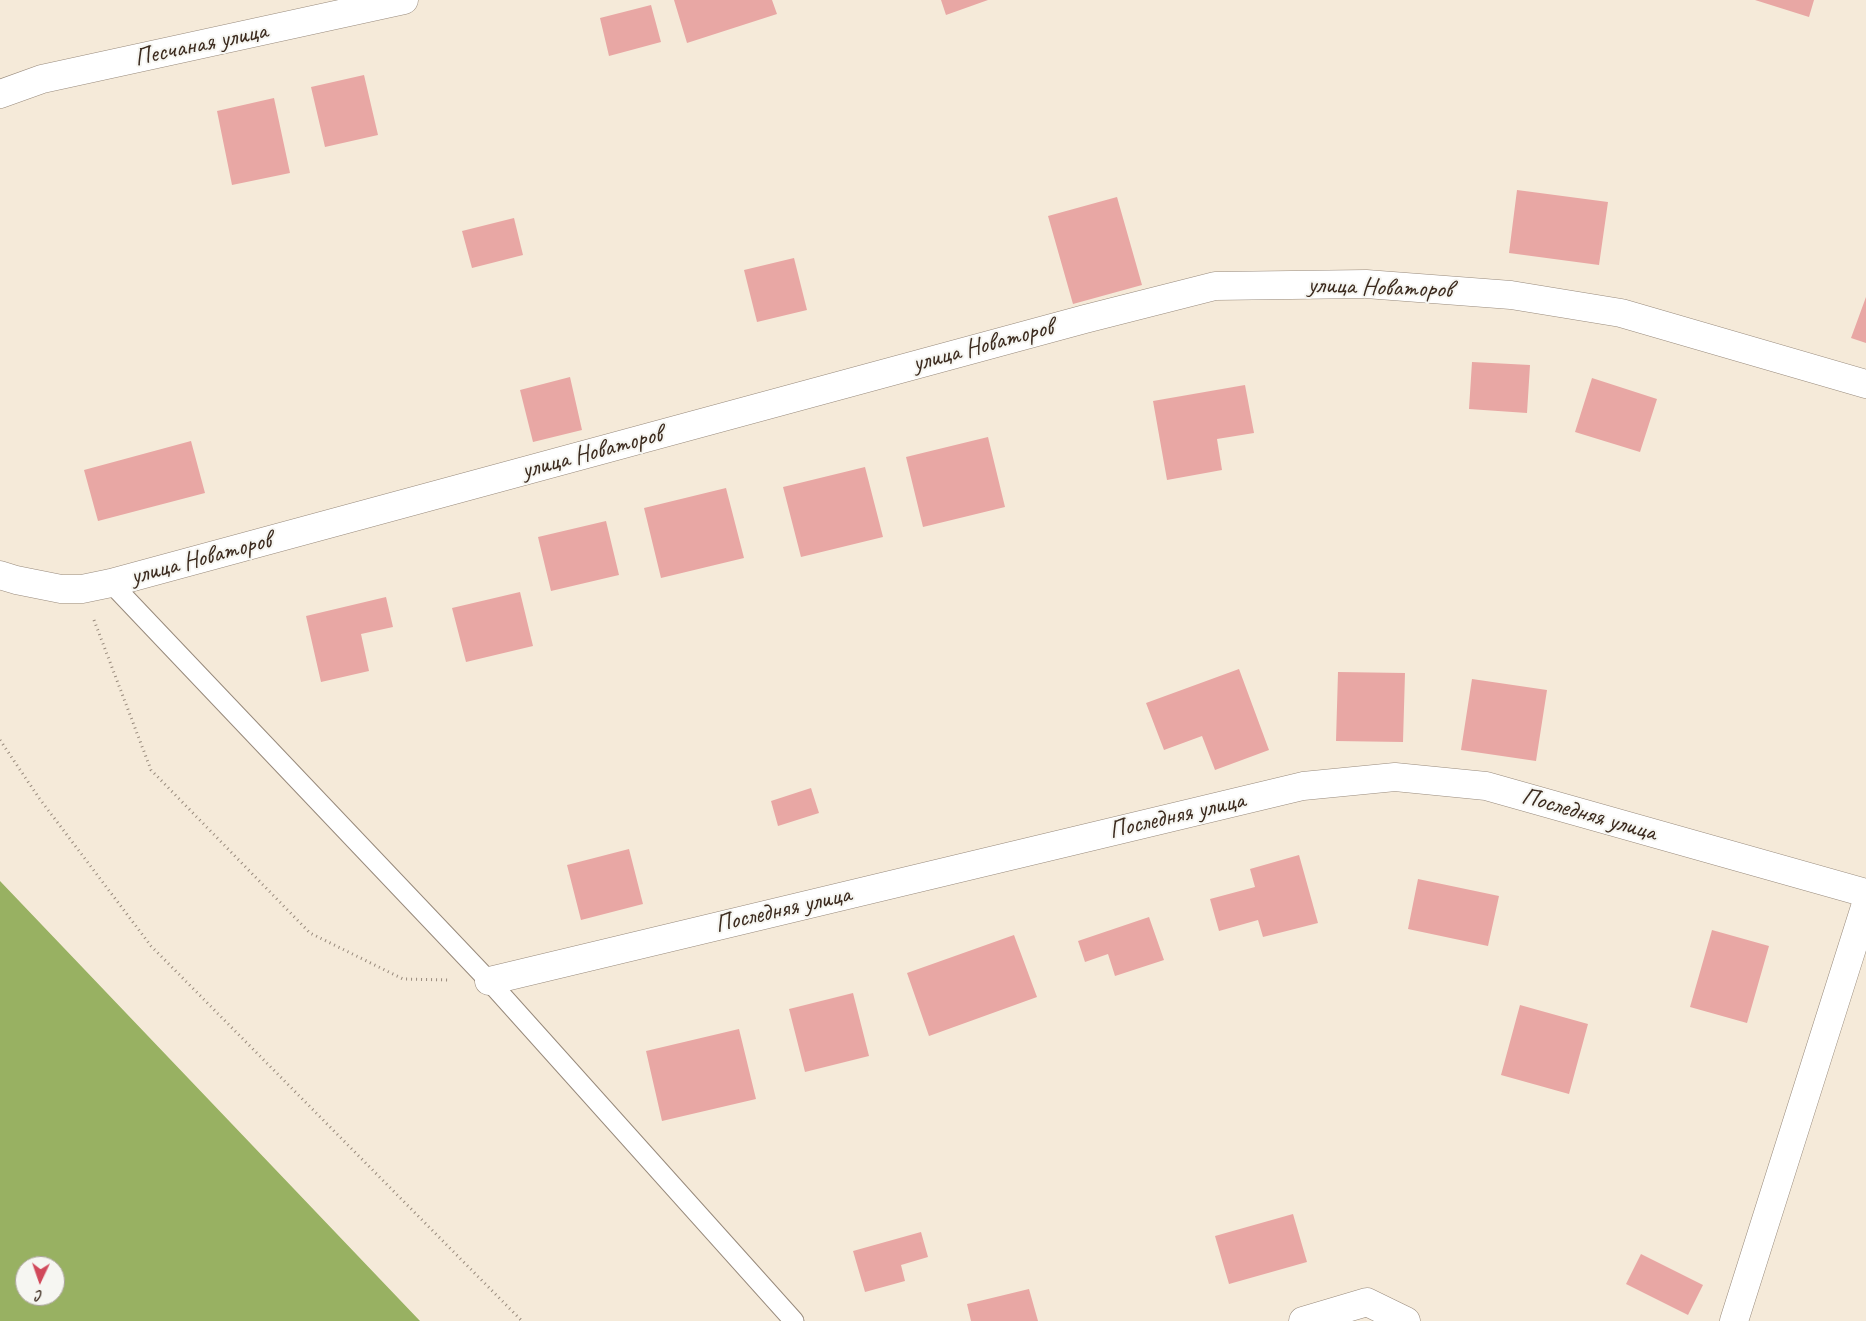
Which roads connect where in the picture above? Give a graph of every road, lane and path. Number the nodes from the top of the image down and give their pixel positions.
1 (404, 0) edge
2 (0, 94) edge
3 (1866, 384) edge
4 (0, 575) edge
5 (111, 583) junction
6 (82, 589) junction
7 (0, 740) edge
8 (1866, 893) edge
9 (1866, 904) edge
10 (489, 981) junction
11 (522, 1321) edge
12 (794, 1321) edge
13 (1303, 1321) edge
14 (1406, 1321) edge
15 (1734, 1321) edge

1 - 2 street, Песчаная улица
3 - 5 street, улица Новаторов
4 - 6 street, улица Новаторов
5 - 6 street, улица Новаторов
5 - 10 lane
6 - 10 path
7 - 11 path
8 - 10 street, Последняя улица
9 - 15 street
10 - 12 lane
13 - 14 street

